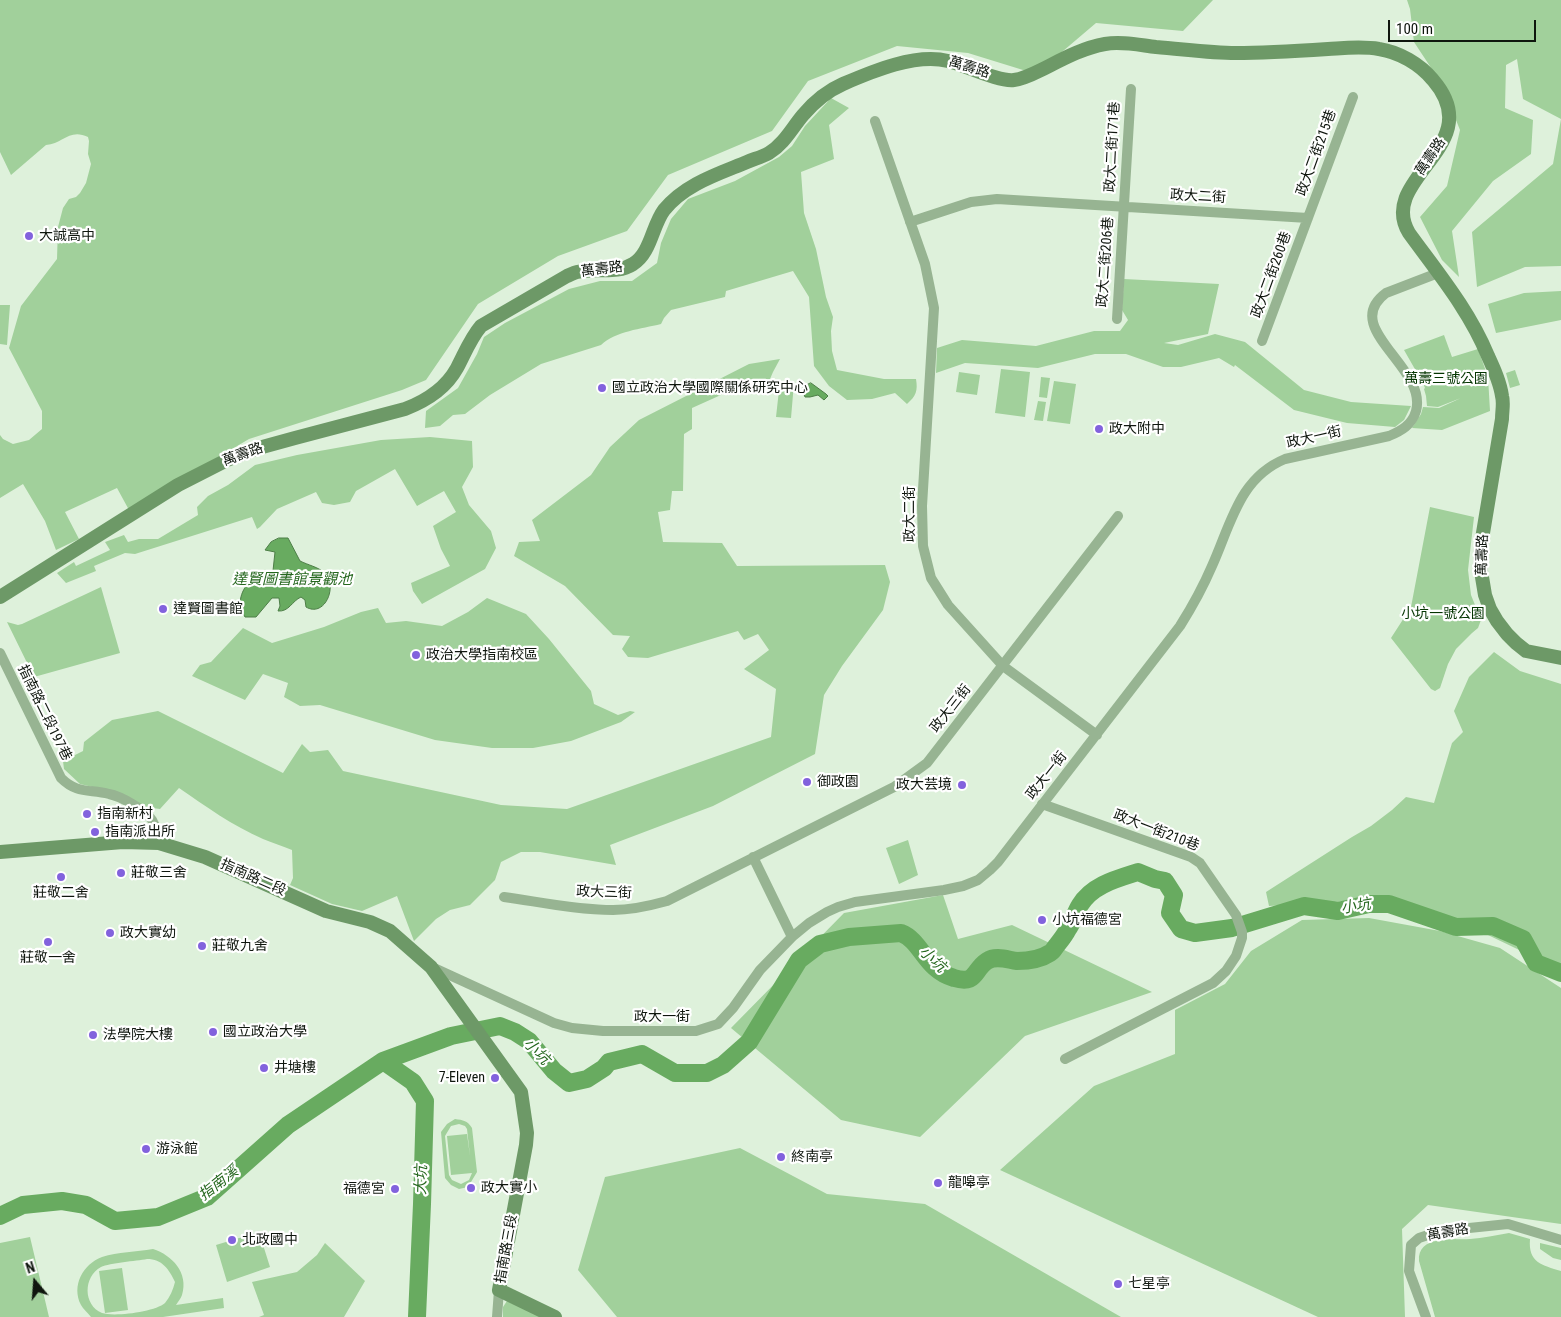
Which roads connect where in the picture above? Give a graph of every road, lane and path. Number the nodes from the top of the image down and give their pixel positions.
1 (1131, 89) dead end
2 (1353, 97) dead end
3 (875, 121) dead end
4 (1124, 207) junction
5 (1308, 218) junction
6 (910, 222) junction
7 (1438, 273) junction
8 (1117, 320) dead end
9 (1262, 341) dead end
10 (1118, 516) dead end
11 (0, 597) edge
12 (0, 653) edge
13 (1561, 658) edge
14 (1003, 666) junction
15 (1097, 735) junction
16 (1042, 804) junction
17 (160, 843) junction
18 (0, 852) edge
19 (753, 857) junction
20 (504, 897) dead end
21 (792, 937) junction
22 (431, 967) junction
23 (464, 1014) joint
24 (1066, 1059) dead end
25 (1561, 1240) edge
26 (499, 1290) junction
27 (497, 1317) edge
28 (555, 1317) edge
29 (1426, 1317) edge

1 - 4 street, 政大二街171巷
2 - 5 street, 政大二街215巷
3 - 6 street, 政大二街
4 - 5 street, 政大二街
4 - 6 street, 政大二街
4 - 8 street, 政大二街206巷
5 - 9 street, 政大二街260巷
6 - 14 street, 政大二街
7 - 11 street, 萬壽路
7 - 13 street, 萬壽路
7 - 15 street, 政大一街
10 - 14 street, 政大三街
12 - 17 street, 指南路二段197巷
14 - 15 street, 政大二街
14 - 19 street, 政大三街
15 - 16 street, 政大一街
16 - 21 street, 政大一街
16 - 24 street, 政大一街210巷
17 - 18 street, 指南路二段
17 - 22 street, 指南路二段
19 - 20 street, 政大三街
19 - 21 street
21 - 22 street, 政大一街
22 - 23 street, 指南路二段
23 - 26 street, 指南路三段
25 - 29 street, 萬壽路
26 - 27 street
26 - 28 street, 指南路三段

